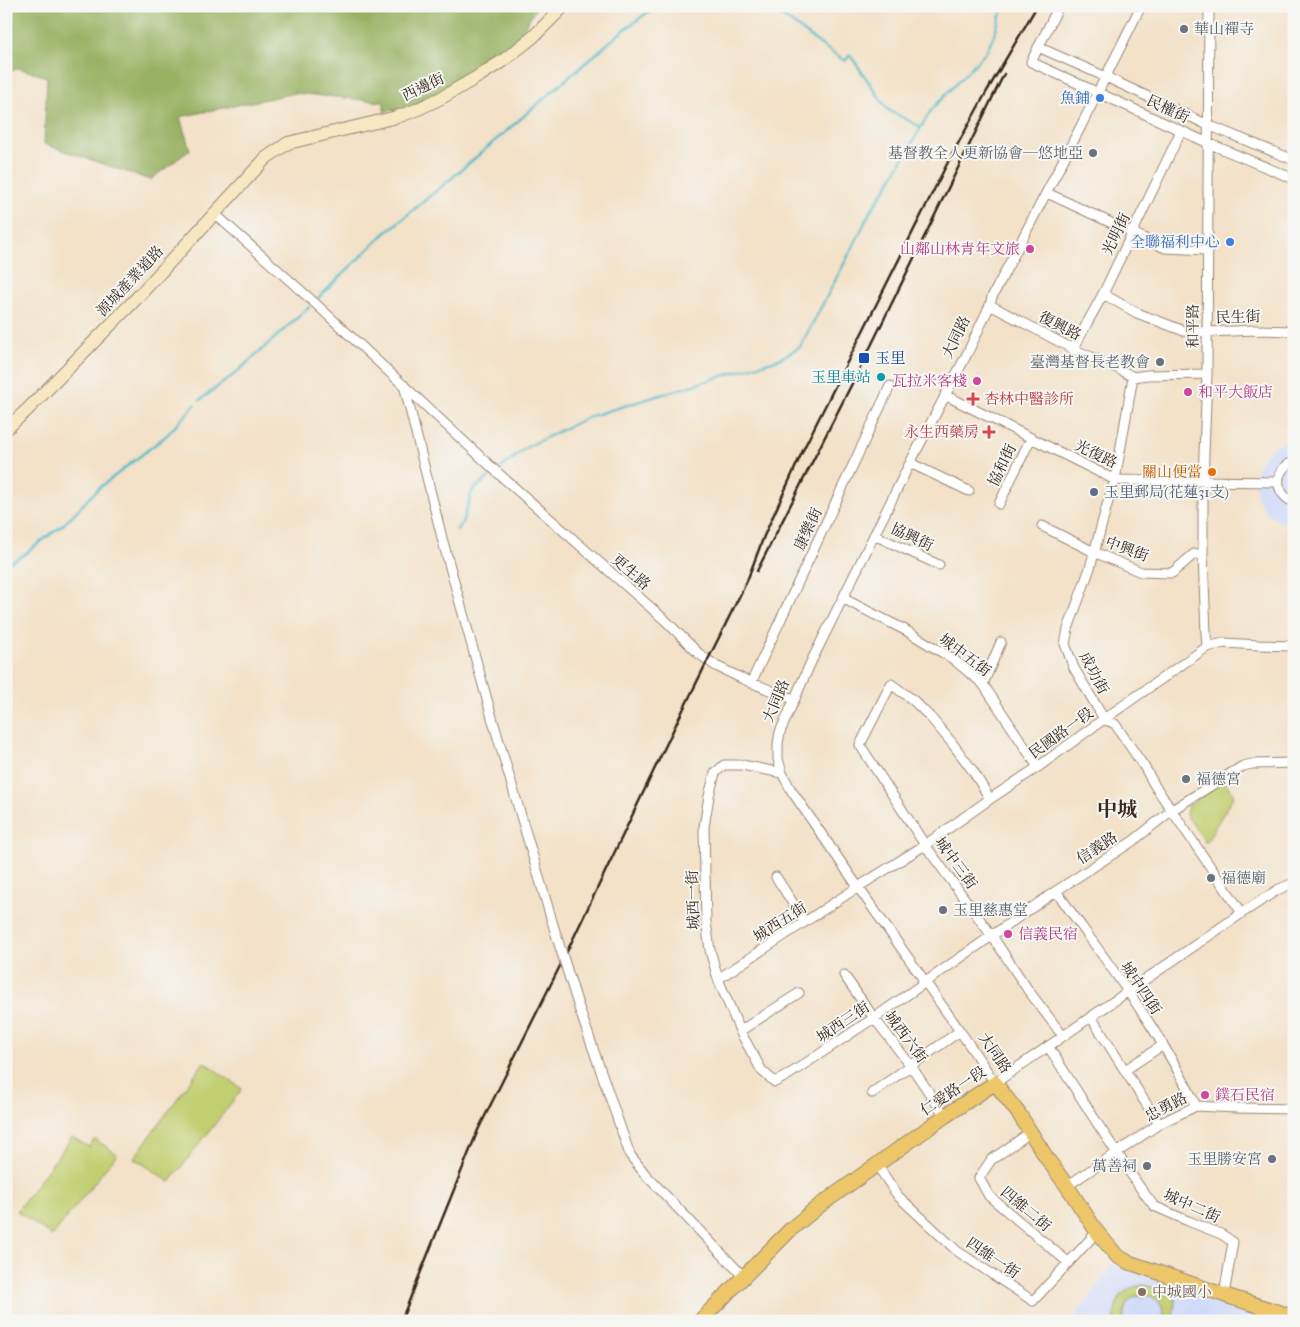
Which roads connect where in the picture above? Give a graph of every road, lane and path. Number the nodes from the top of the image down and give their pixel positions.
1 (564, 6) edge
2 (1059, 6) edge
3 (1141, 6) edge
4 (1209, 6) edge
5 (1038, 47) junction
6 (1106, 77) junction
7 (1098, 92) junction
8 (1208, 124) junction
9 (1181, 131) junction
10 (1208, 143) junction
11 (274, 153) joint
12 (1294, 160) edge
13 (1294, 179) edge
14 (1047, 193) junction
15 (215, 214) junction
16 (1132, 233) junction
17 (1208, 250) junction
18 (1102, 294) junction
19 (990, 305) junction
20 (1294, 331) edge
21 (1207, 332) junction
22 (1073, 349) junction
23 (1207, 374) junction
24 (1133, 377) junction
25 (404, 385) junction
26 (890, 386) dead end
27 (946, 396) junction
28 (6, 429) edge
29 (1031, 438) junction
30 (1294, 462) edge
31 (910, 463) junction
32 (1115, 480) junction
33 (1203, 480) junction
34 (1277, 482) junction
35 (968, 491) dead end
36 (1294, 502) edge
37 (999, 504) dead end
38 (1042, 526) dead end
39 (874, 535) junction
40 (1094, 552) junction
41 (1203, 554) junction
42 (939, 565) dead end
43 (844, 598) junction
44 (1001, 642) dead end
45 (1208, 646) junction
46 (1294, 646) edge
47 (751, 683) junction
48 (983, 684) junction
49 (794, 699) junction
50 (1104, 719) junction
51 (1294, 763) edge
52 (1038, 768) junction
53 (782, 773) junction
54 (990, 799) junction
55 (1172, 810) junction
56 (925, 845) junction
57 (776, 878) dead end
58 (1294, 883) edge
59 (858, 887) junction
60 (1056, 891) junction
61 (1242, 913) junction
62 (805, 922) junction
63 (992, 936) junction
64 (844, 975) dead end
65 (718, 980) junction
66 (925, 983) junction
67 (1128, 992) junction
68 (799, 993) dead end
69 (1091, 1017) junction
70 (874, 1018) junction
71 (740, 1031) junction
72 (960, 1031) junction
73 (1063, 1036) junction
74 (1162, 1045) junction
75 (1048, 1046) junction
76 (912, 1066) junction
77 (1125, 1070) junction
78 (775, 1082) joint
79 (995, 1083) junction
80 (872, 1094) dead end
81 (1196, 1106) junction
82 (1294, 1109) edge
83 (945, 1116) junction
84 (1159, 1124) junction
85 (1031, 1132) junction
86 (1117, 1152) junction
87 (877, 1165) junction
88 (1067, 1186) junction
89 (1097, 1232) junction
90 (1068, 1263) junction
91 (744, 1277) junction
92 (1224, 1295) junction
93 (1294, 1317) edge
94 (700, 1321) edge

1 - 11 street, 西邊街
2 - 5 street
3 - 6 street, 大同路
4 - 8 street, 和平路
5 - 6 street, 民權街
5 - 7 street, 民權街
6 - 7 street, 大同路
6 - 8 street, 民權街
7 - 9 street, 民權街
7 - 14 street, 大同路
8 - 10 street, 和平路
8 - 12 street, 民權街
9 - 10 street, 民權街
9 - 16 street, 光明街
10 - 13 street, 民權街
10 - 17 street, 和平路
11 - 15 street, 源城產業道路
14 - 16 street
14 - 19 street, 大同路
15 - 25 street, 更生路
15 - 28 street, 源城產業道路
16 - 17 street
16 - 18 street, 光明街
17 - 21 street, 和平路
18 - 21 street, 民生街
18 - 22 street, 光明街
19 - 22 street, 復興路
19 - 27 street, 大同路
20 - 21 street, 民生街
21 - 23 street, 和平路
22 - 24 street, 復興路
23 - 24 street
23 - 33 street, 和平路
24 - 32 street, 成功街
25 - 47 street, 更生路
25 - 91 street, bridge
26 - 47 street, 康樂街
27 - 29 street, 光復路
27 - 31 street, 大同路
29 - 32 street, 光復路
29 - 37 street, 協和街
30 - 34 street
31 - 35 street
31 - 39 street, 大同路
32 - 33 street, 光復路
32 - 40 street, 成功街
33 - 34 street, 光復路
33 - 41 street, 和平路
34 - 36 street
38 - 40 street, 中興街
39 - 42 street, 協興街
39 - 43 street, 大同路
40 - 41 street, 中興街
40 - 50 street, 成功街
41 - 45 street, 和平路
43 - 48 street, 城中五街
43 - 49 street, 大同路
44 - 48 street
45 - 46 street, 民國路一段
45 - 50 street, 民國路一段
47 - 49 street, 更生路
48 - 52 street, 城中五街
49 - 53 street, 大同路
50 - 52 street, 民國路一段
50 - 55 street, 成功街
51 - 55 street, 信義路
52 - 54 street, 民國路一段
53 - 59 street, 大同路
53 - 65 street, 城西一街
54 - 56 street, 民國路一段
54 - 56 street, 城中三街
55 - 60 street, 信義路
55 - 61 street, 成功街
56 - 59 street, 民國路一段
56 - 63 street, 城中三街
57 - 62 street
58 - 61 street, 仁愛路一段
59 - 62 street, 城西五街
59 - 66 street, 大同路
60 - 63 street, 信義路
60 - 67 street, 城中四街
61 - 67 street, 仁愛路一段
62 - 65 street, 城西五街
63 - 66 street, 信義路
63 - 73 street, 城中三街
64 - 70 street, 城西六街
65 - 71 street, 城西一街
66 - 70 street, 城西三街
66 - 72 street, 大同路
67 - 69 street, 仁愛路一段
67 - 74 street, 城中四街
68 - 71 street
69 - 73 street, 仁愛路一段
69 - 77 street
70 - 76 street, 城西六街
70 - 78 street, 城西三街
71 - 78 street, 城西一街
72 - 76 street
72 - 79 street, 大同路
73 - 75 street, 仁愛路一段
74 - 77 street
74 - 81 street, 城中四街
75 - 79 street, 仁愛路一段
75 - 86 street, 城中二街
76 - 80 street
76 - 83 street, 城西六街
77 - 84 street
79 - 83 main road, 仁愛路一段
79 - 85 main road, 大同路
81 - 82 street, 忠勇路
81 - 84 street, 忠勇路
83 - 87 main road, 仁愛路一段
84 - 86 street, 忠勇路
85 - 88 main road, 大同路
85 - 90 street, 四維二街
86 - 88 street, 忠勇路
86 - 92 street, 城中二街
87 - 90 street, 四維一街
87 - 91 main road, 仁愛路一段
88 - 89 main road, 大同路
89 - 90 street, 四維一街
89 - 92 main road, 大同路
91 - 94 main road, 仁愛路一段
92 - 93 main road, 大同路

